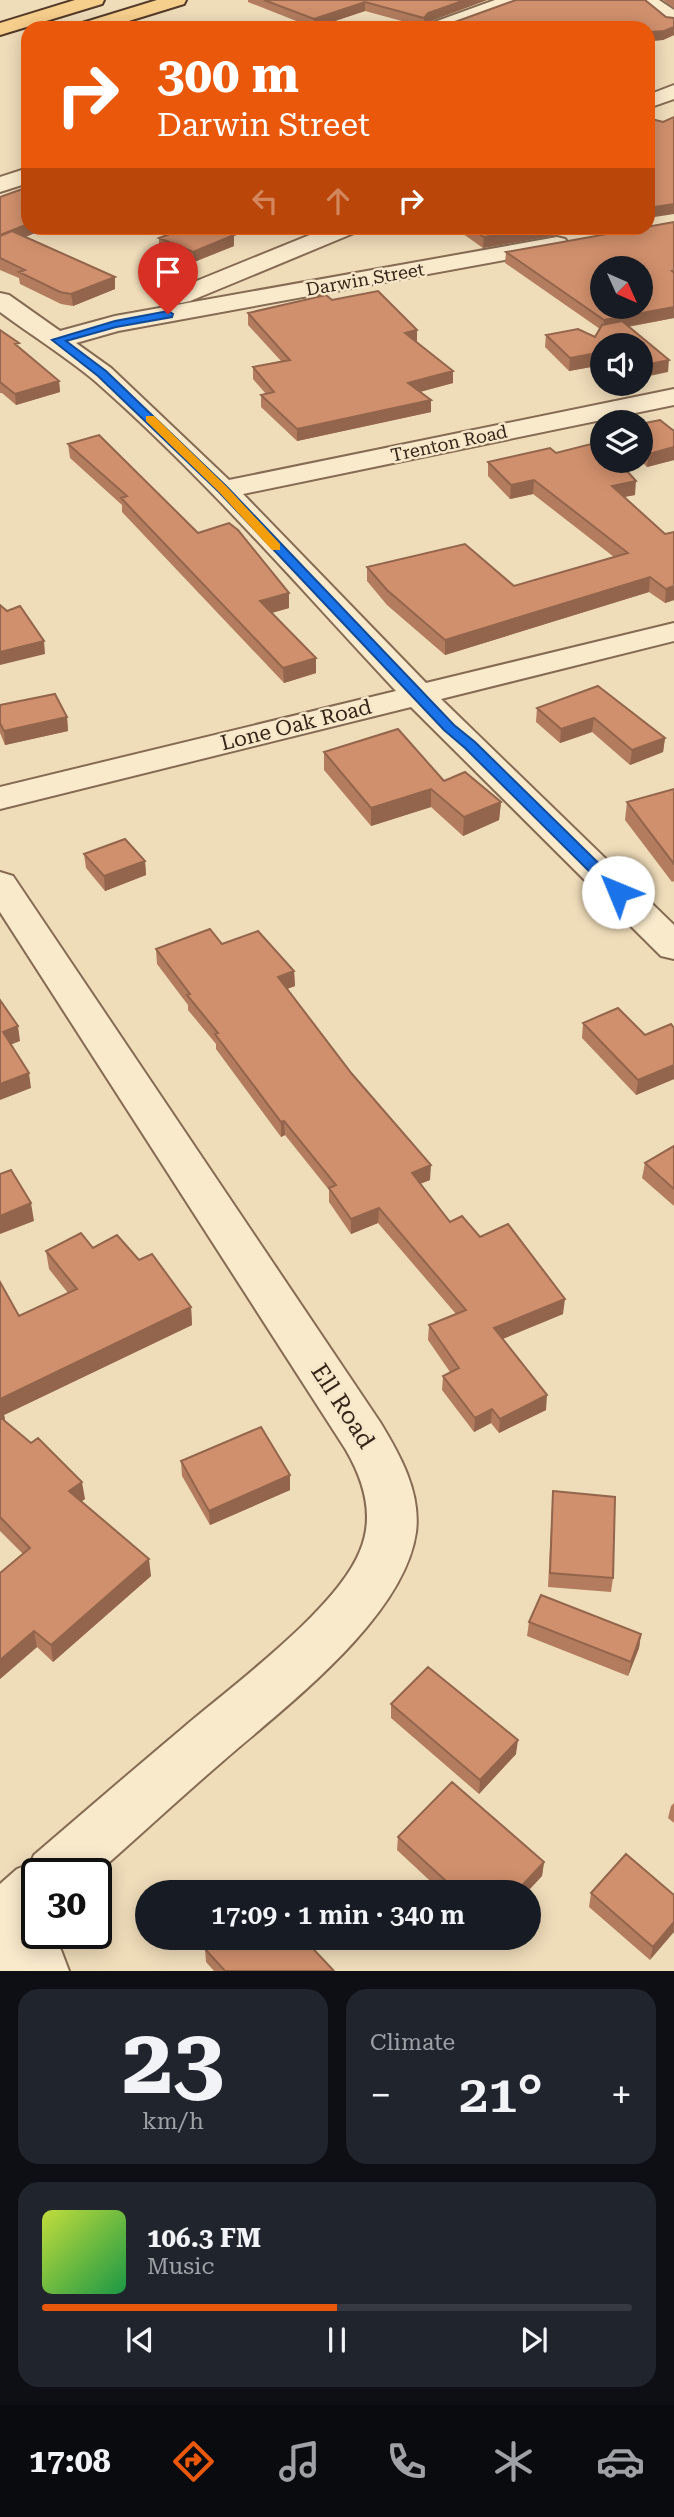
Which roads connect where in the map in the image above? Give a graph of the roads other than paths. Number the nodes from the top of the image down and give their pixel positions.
1 (95, 0) edge
2 (177, 0) edge
3 (513, 0) edge
4 (646, 0) edge
5 (674, 19) edge
6 (26, 21) edge
7 (109, 21) edge
8 (455, 21) edge
9 (21, 23) edge
10 (0, 29) edge
11 (674, 91) edge
12 (655, 99) edge
13 (21, 178) edge
14 (0, 185) edge
15 (329, 235) edge
16 (579, 240) edge
17 (0, 300) edge
18 (115, 324) junction
19 (58, 340) junction
20 (674, 397) edge
21 (223, 490) junction
22 (674, 632) edge
23 (418, 695) junction
24 (0, 797) edge
25 (0, 884) edge
26 (674, 947) edge
27 (72, 1858) edge
28 (21, 1903) edge
29 (0, 1922) edge
30 (0, 1929) edge
31 (40, 1971) edge

1 - 6 main road
2 - 7 main road
3 - 8 street
4 - 5 street
9 - 10 main road
11 - 12 street
13 - 14 street
15 - 18 street
16 - 18 street, Darwin Street
17 - 19 street
18 - 19 street, Darwin Street
19 - 21 street
20 - 21 street, Trenton Road
21 - 23 street
22 - 23 street, Lone Oak Road
23 - 24 street, Lone Oak Road
23 - 26 street
25 - 27 street, Ell Road
28 - 29 street
30 - 31 street

